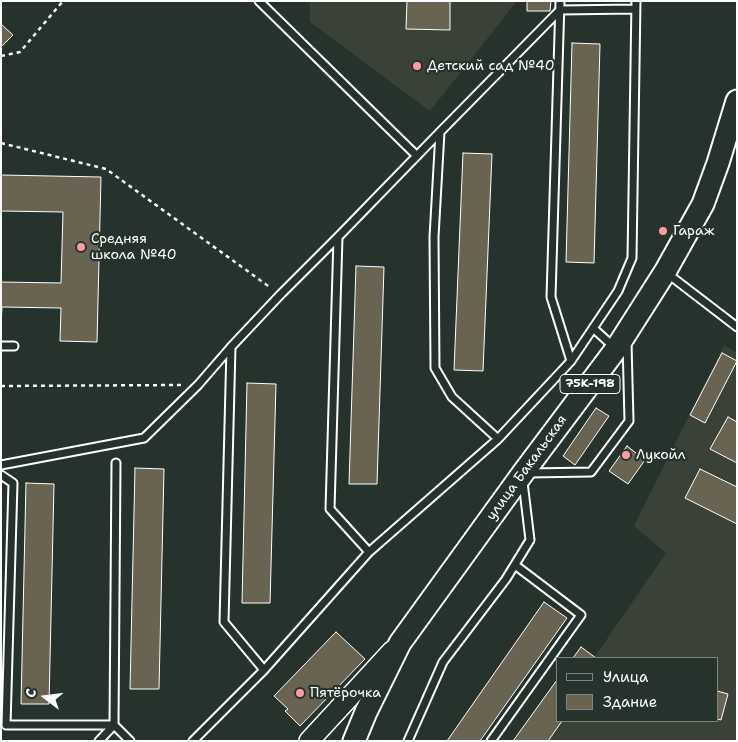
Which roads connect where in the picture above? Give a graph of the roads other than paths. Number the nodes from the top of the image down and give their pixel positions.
1 (260, 1) edge
2 (560, 1) edge
3 (636, 5) edge
4 (560, 10) junction
5 (737, 101) edge
6 (440, 132) junction
7 (416, 156) junction
8 (338, 237) junction
9 (665, 272) junction
10 (737, 327) edge
11 (593, 328) junction
12 (622, 341) junction
13 (1, 346) edge
14 (14, 346) dead end
15 (231, 347) junction
16 (571, 361) junction
17 (498, 439) junction
18 (116, 463) dead end
19 (1, 466) edge
20 (522, 474) junction
21 (1, 475) edge
22 (369, 552) junction
23 (515, 565) junction
24 (400, 643) junction
25 (264, 670) junction
26 (114, 725) junction
27 (98, 741) edge
28 (130, 741) edge
29 (193, 741) edge
30 (309, 741) edge
31 (354, 741) edge
32 (408, 741) edge
33 (491, 741) edge

1 - 7 lane
2 - 4 lane
3 - 4 lane
3 - 11 lane
4 - 6 lane
4 - 16 lane
5 - 9 main road, улица Бакальская / 75К-198
6 - 7 lane
6 - 17 lane
7 - 8 lane
8 - 15 lane
8 - 22 lane
9 - 10 lane
9 - 12 main road, улица Бакальская / 75К-198
11 - 12 lane
11 - 16 lane
12 - 20 main road, улица Бакальская / 75К-198
12 - 20 lane
13 - 14 lane
15 - 19 lane
15 - 25 lane
16 - 17 lane
17 - 22 lane
18 - 26 lane
20 - 23 lane
20 - 24 main road, улица Бакальская / 75К-198
21 - 26 lane
22 - 25 lane
23 - 32 lane
23 - 33 lane
24 - 30 main road
24 - 31 main road, 75К-198
25 - 29 lane
26 - 27 lane
26 - 28 lane

